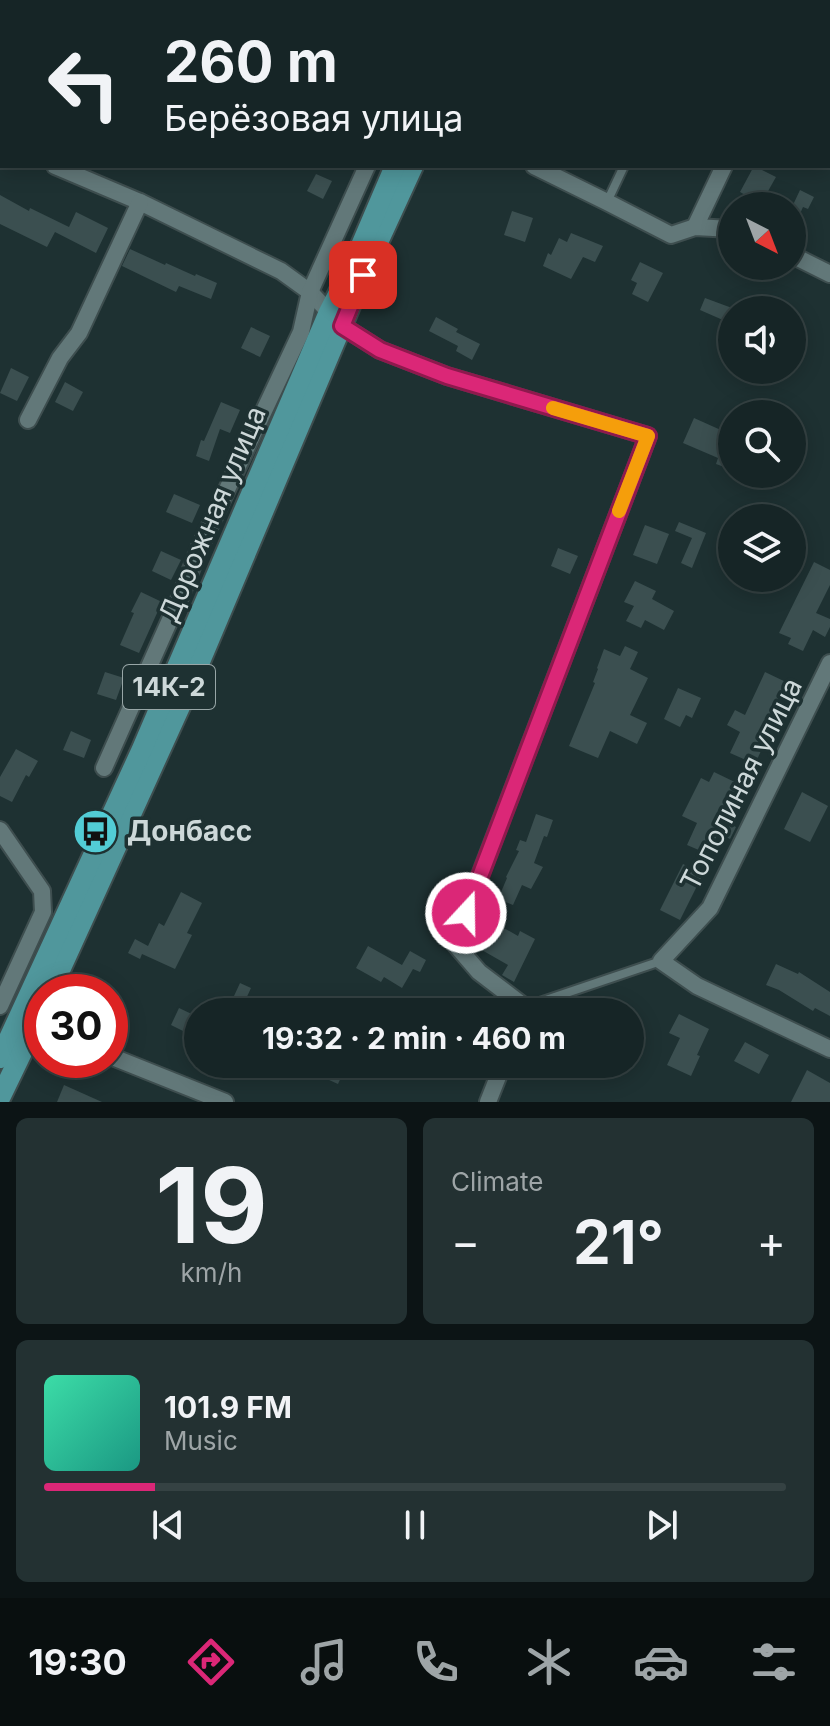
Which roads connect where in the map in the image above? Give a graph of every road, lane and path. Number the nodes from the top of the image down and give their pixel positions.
1 (60, 168) edge
2 (366, 168) edge
3 (394, 168) edge
4 (412, 168) edge
5 (538, 168) edge
6 (623, 168) edge
7 (723, 168) edge
8 (140, 202) junction
9 (607, 202) junction
10 (695, 227) junction
11 (718, 228) edge
12 (806, 262) edge
13 (830, 274) edge
14 (310, 292) junction
15 (335, 319) junction
16 (28, 420) dead end
17 (830, 663) edge
18 (104, 768) dead end
19 (0, 830) edge
20 (661, 961) junction
21 (58, 974) edge
22 (510, 998) edge
23 (558, 998) edge
24 (23, 1017) edge
25 (830, 1049) edge
26 (0, 1058) edge
27 (128, 1063) edge
28 (497, 1078) edge
29 (0, 1098) edge
30 (225, 1102) edge
31 (488, 1102) edge

1 - 8 street
2 - 14 street, Дорожная улица
3 - 15 main road, Дорожная улица
4 - 15 main road, Дорожная улица
5 - 9 street
6 - 9 lane
7 - 10 street
8 - 14 street
8 - 16 street
9 - 10 street
10 - 11 street
12 - 13 street
14 - 15 street
14 - 18 street, Дорожная улица
15 - 21 main road, Дорожная улица / 14К-2
15 - 22 street
15 - 24 main road, Дорожная улица / 14К-2
17 - 20 street, Тополиная улица
19 - 24 street
20 - 23 lane
20 - 25 street
24 - 26 main road, Дорожная улица / 14К-2
24 - 29 main road, Дорожная улица / 14К-2
27 - 30 street
28 - 31 street

